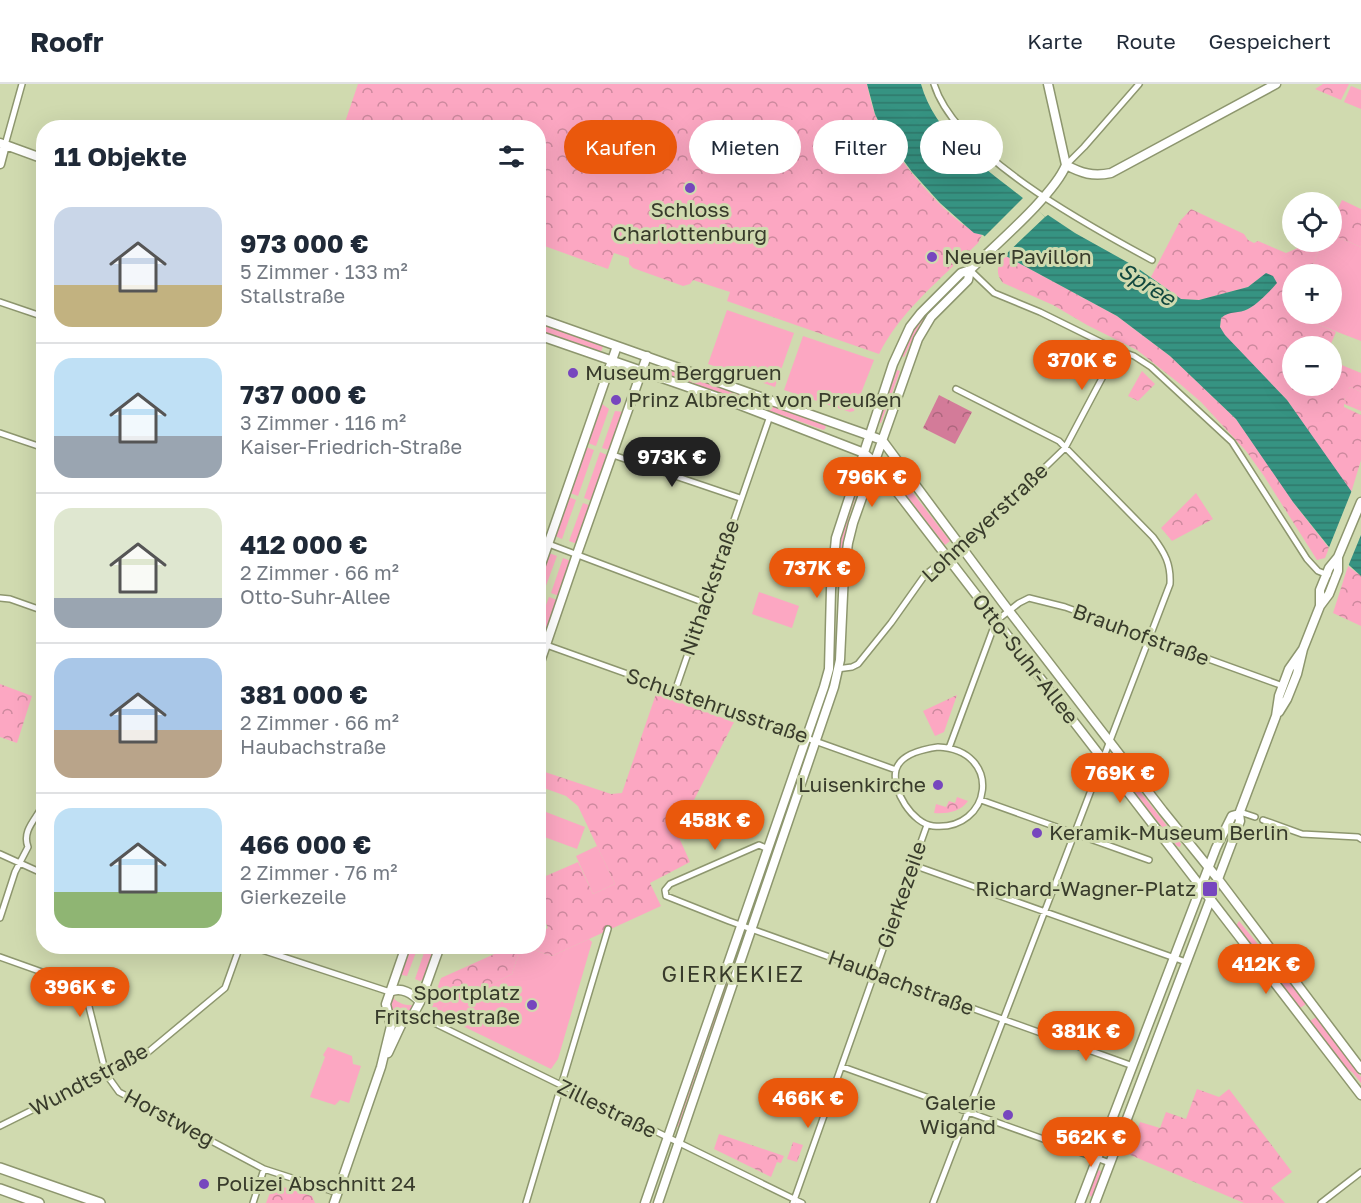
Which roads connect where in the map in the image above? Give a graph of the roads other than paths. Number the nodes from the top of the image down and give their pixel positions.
1 (22, 84) edge
2 (934, 84) edge
3 (1048, 84) edge
4 (1139, 84) edge
5 (1276, 84) edge
6 (3, 144) edge
7 (36, 156) edge
8 (0, 164) edge
9 (1066, 165) junction
10 (1044, 197) junction
11 (1152, 260) dead end
12 (970, 270) junction
13 (0, 302) edge
14 (36, 314) edge
15 (546, 321) edge
16 (546, 338) edge
17 (617, 346) junction
18 (1117, 350) junction
19 (647, 356) junction
20 (612, 361) junction
21 (642, 371) junction
22 (956, 389) dead end
23 (770, 417) junction
24 (0, 433) edge
25 (870, 435) junction
26 (882, 440) junction
27 (36, 445) edge
28 (1065, 448) junction
29 (864, 453) junction
30 (613, 455) junction
31 (874, 462) junction
32 (740, 498) junction
33 (1361, 501) edge
34 (546, 543) edge
35 (549, 544) junction
36 (960, 547) junction
37 (546, 552) edge
38 (576, 554) junction
39 (946, 557) junction
40 (1333, 572) junction
41 (0, 598) edge
42 (705, 603) junction
43 (36, 608) edge
44 (1008, 610) junction
45 (996, 621) junction
46 (546, 633) edge
47 (1151, 638) junction
48 (546, 645) edge
49 (829, 669) junction
50 (838, 669) junction
51 (1287, 688) junction
52 (675, 691) junction
53 (807, 738) junction
54 (817, 741) junction
55 (1110, 742) junction
56 (949, 748) junction
57 (1103, 759) junction
58 (896, 770) junction
59 (981, 800) junction
60 (1239, 813) junction
61 (36, 815) edge
62 (1255, 818) dead end
63 (1263, 820) dead end
64 (927, 825) junction
65 (1361, 830) edge
66 (1075, 833) junction
67 (1359, 838) edge
68 (768, 849) junction
69 (0, 854) edge
70 (1149, 860) dead end
71 (20, 863) junction
72 (913, 865) junction
73 (1209, 867) junction
74 (36, 870) edge
75 (1218, 879) junction
76 (1200, 888) junction
77 (1210, 900) junction
78 (1045, 911) junction
79 (0, 918) edge
80 (741, 926) junction
81 (608, 929) dead end
82 (752, 929) junction
83 (237, 954) edge
84 (274, 954) edge
85 (403, 954) edge
86 (437, 954) edge
87 (0, 957) edge
88 (1174, 957) junction
89 (1186, 962) junction
90 (875, 973) junction
91 (390, 992) junction
92 (420, 1002) junction
93 (413, 1015) junction
94 (390, 1020) junction
95 (1004, 1020) junction
96 (402, 1023) junction
97 (1133, 1066) junction
98 (381, 1067) junction
99 (843, 1067) junction
100 (1361, 1069) edge
101 (106, 1074) junction
102 (562, 1086) junction
103 (1361, 1095) edge
104 (968, 1112) junction
105 (0, 1126) edge
106 (668, 1138) junction
107 (678, 1143) junction
108 (1097, 1158) junction
109 (1110, 1163) junction
110 (0, 1168) edge
111 (264, 1169) junction
112 (1361, 1172) edge
113 (0, 1189) edge
114 (338, 1193) junction
115 (794, 1201) edge
116 (39, 1203) edge
117 (100, 1203) edge
118 (253, 1203) edge
119 (334, 1203) edge
120 (526, 1203) edge
121 (645, 1203) edge
122 (658, 1203) edge
123 (802, 1203) edge
124 (933, 1203) edge
125 (1080, 1203) edge
126 (1095, 1203) edge
127 (1322, 1203) edge

1 - 6 street
2 - 10 street
3 - 9 main road
4 - 9 street
5 - 9 main road
6 - 7 main road
6 - 8 main road
9 - 10 main road
10 - 11 street
10 - 12 main road
12 - 18 street
12 - 25 main road
12 - 26 main road
13 - 14 street
15 - 17 main road
16 - 20 main road
17 - 19 main road
17 - 20 main road
18 - 28 street, Lohmeyerstraße
18 - 40 street
19 - 21 main road
19 - 25 main road
20 - 21 main road
20 - 35 main road
21 - 23 main road
21 - 30 main road
22 - 28 street
23 - 29 main road
23 - 32 street, Nithackstraße
24 - 27 street
25 - 26 main road
25 - 29 main road
26 - 31 main road
26 - 36 main road, Otto-Suhr-Allee
28 - 36 street, Lohmeyerstraße
28 - 47 street
29 - 31 main road, Otto-Suhr-Allee
29 - 49 main road
30 - 32 street
30 - 38 main road
31 - 39 main road, Otto-Suhr-Allee
31 - 50 main road
32 - 42 street, Nithackstraße
33 - 40 main road
34 - 35 street
35 - 37 main road
35 - 38 street
36 - 39 street, Lohmeyerstraße
36 - 44 main road, Otto-Suhr-Allee
38 - 42 street
38 - 46 main road
39 - 45 main road, Otto-Suhr-Allee
39 - 50 street, Lohmeyerstraße
40 - 51 main road
41 - 43 street
42 - 52 street, Nithackstraße
44 - 45 street, Brauhofstraße
44 - 47 street, Brauhofstraße
44 - 55 main road, Otto-Suhr-Allee
45 - 56 street
45 - 57 main road, Otto-Suhr-Allee
47 - 51 street, Brauhofstraße
47 - 55 street
48 - 52 street, Schustehrusstraße
49 - 50 street, Lohmeyerstraße
49 - 53 main road
50 - 54 main road
51 - 60 main road
52 - 53 street, Schustehrusstraße
53 - 54 street, Schustehrusstraße
53 - 68 main road
54 - 58 street, Schustehrusstraße
54 - 82 main road
55 - 57 street
55 - 73 main road, Otto-Suhr-Allee
56 - 58 street
56 - 59 street
57 - 66 street
57 - 76 main road, Otto-Suhr-Allee
58 - 64 street
59 - 64 street
59 - 66 street
60 - 62 street
60 - 73 main road
60 - 75 main road
61 - 71 street
63 - 67 street
64 - 72 street, Gierkezeile
65 - 67 street
66 - 70 street
66 - 78 street
68 - 80 main road
68 - 80 street, Haubachstraße
69 - 71 street
71 - 74 street
71 - 79 street
72 - 78 street
72 - 90 street, Gierkezeile
73 - 75 main road, Otto-Suhr-Allee
73 - 76 main road
75 - 77 main road
75 - 100 main road, Otto-Suhr-Allee
76 - 77 main road, Otto-Suhr-Allee
76 - 88 main road
77 - 89 main road
77 - 103 main road, Otto-Suhr-Allee
78 - 88 street
78 - 95 street
80 - 82 street, Haubachstraße
80 - 106 main road
81 - 102 street
82 - 90 street, Haubachstraße
82 - 107 main road
83 - 101 street, Wundtstraße
84 - 91 street
85 - 91 main road
86 - 92 main road
87 - 101 street, Horstweg
88 - 89 street
88 - 97 main road
89 - 109 main road
90 - 95 street, Haubachstraße
90 - 99 street, Gierkezeile
91 - 92 main road
91 - 94 main road
92 - 93 main road
93 - 96 main road
93 - 102 street, Zillestraße
94 - 96 main road
94 - 98 main road
95 - 97 street, Haubachstraße
95 - 104 street
96 - 98 main road
97 - 108 main road
98 - 114 main road
99 - 104 street
99 - 115 street, Gierkezeile
101 - 105 street, Wundtstraße
101 - 111 street, Horstweg
102 - 106 street, Zillestraße
102 - 120 street
104 - 108 street
104 - 124 street
106 - 107 street, Zillestraße
106 - 121 main road
107 - 115 street, Zillestraße
107 - 122 main road
108 - 109 street
108 - 125 main road
109 - 126 main road
110 - 117 main road
111 - 114 street, Horstweg
111 - 118 street
112 - 127 street
113 - 116 main road
114 - 119 main road
115 - 123 street, Zillestraße

